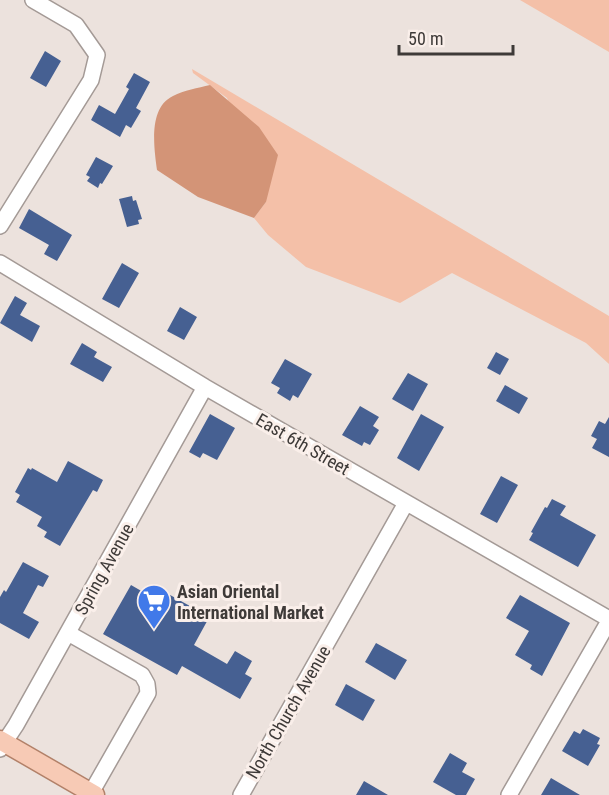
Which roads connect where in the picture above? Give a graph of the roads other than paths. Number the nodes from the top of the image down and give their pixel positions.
1 (33, 0) edge
2 (0, 226) edge
3 (0, 263) edge
4 (205, 387) junction
5 (406, 503) junction
6 (609, 620) edge
7 (68, 633) junction
8 (1, 744) edge
9 (93, 794) edge
10 (241, 795) edge
11 (509, 795) edge

1 - 2 street
3 - 4 street, East 6th Street
4 - 5 street, East 6th Street
4 - 7 street, Spring Avenue
5 - 6 street, East 6th Street
5 - 10 street, North Church Avenue
6 - 11 street
7 - 8 street, Spring Avenue
7 - 9 street
8 - 9 main road

